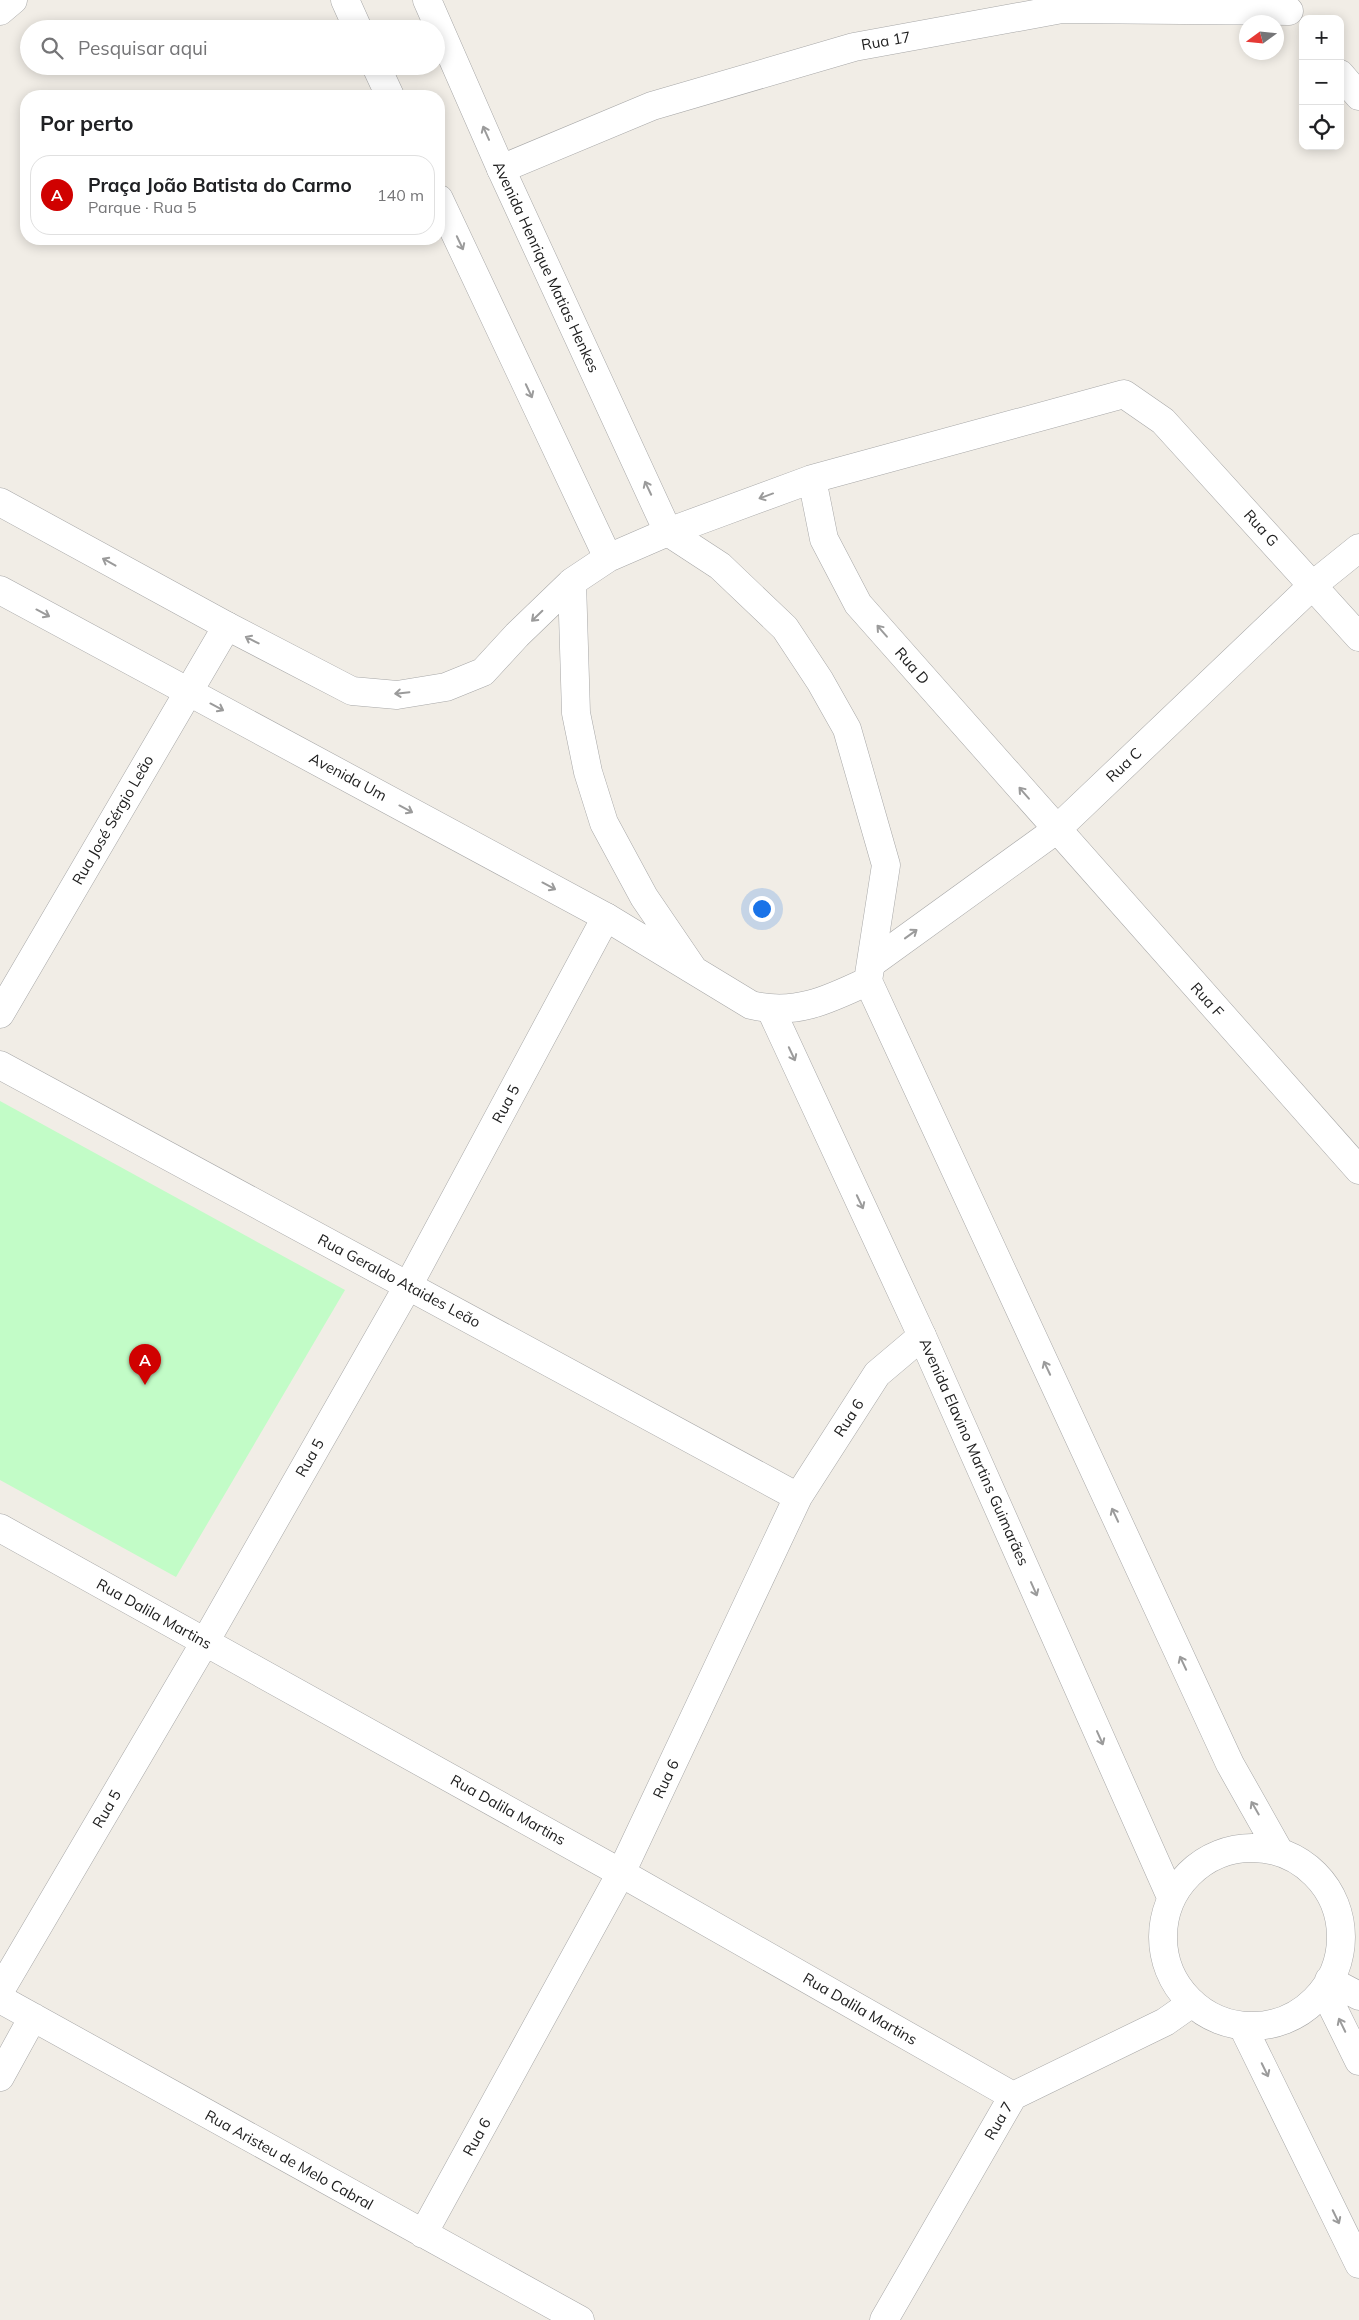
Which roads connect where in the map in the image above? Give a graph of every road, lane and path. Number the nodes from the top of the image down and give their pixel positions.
1 (345, 0) edge
2 (427, 0) edge
3 (1294, 13) edge
4 (354, 20) edge
5 (436, 20) edge
6 (445, 41) edge
7 (380, 75) edge
8 (1344, 79) edge
9 (387, 90) edge
10 (1359, 96) edge
11 (501, 169) junction
12 (445, 212) edge
13 (812, 479) junction
14 (0, 502) edge
15 (668, 532) junction
16 (1359, 548) edge
17 (608, 558) junction
18 (572, 582) junction
19 (1313, 585) junction
20 (0, 590) edge
21 (227, 626) junction
22 (1359, 637) edge
23 (189, 691) junction
24 (1056, 830) junction
25 (606, 917) junction
26 (693, 969) junction
27 (870, 972) junction
28 (771, 1010) junction
29 (0, 1014) edge
30 (0, 1064) edge
31 (1359, 1170) edge
32 (408, 1286) junction
33 (922, 1336) junction
34 (798, 1497) junction
35 (0, 1528) edge
36 (205, 1642) junction
37 (1279, 1851) junction
38 (621, 1874) junction
39 (1328, 1890) junction
40 (1171, 1897) junction
41 (1359, 1908) edge
42 (1327, 1985) junction
43 (0, 1991) edge
44 (1359, 1996) edge
45 (0, 1999) edge
46 (1192, 2003) junction
47 (33, 2017) junction
48 (1243, 2027) junction
49 (1359, 2061) edge
50 (0, 2078) edge
51 (1013, 2096) junction
52 (423, 2234) junction
53 (1359, 2264) edge
54 (580, 2320) edge
55 (884, 2320) edge

1 - 4 street
5 -> 2 street, Avenida Henrique Matias Henkes
3 - 11 street, Rua 17
11 -> 6 street, Avenida Henrique Matias Henkes
7 - 9 street
8 - 10 street
15 -> 11 street, Avenida Henrique Matias Henkes
12 -> 17 street
13 -> 15 street
13 - 19 street, Rua G
24 -> 13 street, Rua D
21 -> 14 street
15 - 17 street
15 - 27 street
16 - 19 street, Rua C
17 - 18 street
18 -> 21 street
18 - 26 street
19 - 22 street, Rua G
19 - 24 street, Rua C
20 -> 23 street, Avenida Um
21 - 23 street, Rua José Sérgio Leão
23 -> 25 street, Avenida Um
23 - 29 street, Rua José Sérgio Leão
27 -> 24 street, Rua C
24 - 31 street, Rua F
25 - 26 street, Avenida Um
25 - 32 street, Rua 5
26 - 28 street, Avenida Um
27 - 28 street, Rua C
37 -> 27 street
28 -> 33 street, Avenida Elavino Martins Guimarães
30 - 32 street, Rua Geraldo Ataides Leão
32 - 34 street, Rua Geraldo Ataides Leão
32 - 36 street, Rua 5
33 - 34 street, Rua 6
33 -> 40 street, Avenida Elavino Martins Guimarães
34 - 38 street, Rua 6
35 - 36 street, Rua Dalila Martins
36 - 38 street, Rua Dalila Martins
36 - 43 street, Rua 5
37 - 39 street
37 - 40 street
38 - 51 street, Rua Dalila Martins
38 - 52 street, Rua 6
39 - 41 street
39 - 42 street
40 - 46 street
42 - 44 street
42 - 48 street
49 -> 42 street
45 - 47 street, Rua Aristeu de Melo Cabral
46 - 48 street
46 - 51 street, Rua 7
47 - 50 street
47 - 52 street, Rua Aristeu de Melo Cabral
48 -> 53 street
51 - 55 street, Rua 7
52 - 54 street, Rua Aristeu de Melo Cabral

